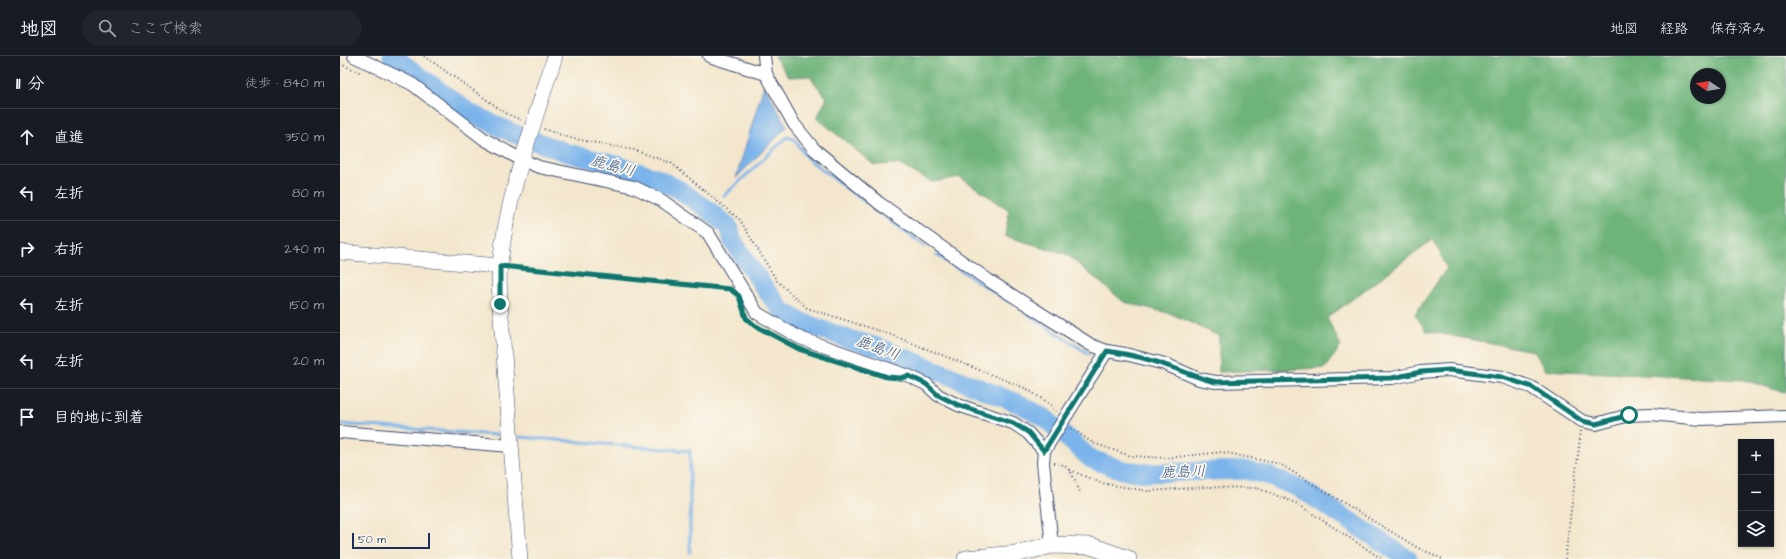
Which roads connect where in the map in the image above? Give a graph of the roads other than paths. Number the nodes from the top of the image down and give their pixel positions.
1 (354, 56) edge
2 (555, 56) edge
3 (709, 56) edge
4 (764, 56) edge
5 (766, 74) junction
6 (522, 160) junction
7 (340, 252) edge
8 (500, 266) junction
9 (1107, 351) junction
10 (1786, 416) edge
11 (340, 432) edge
12 (511, 446) junction
13 (1045, 453) junction
14 (1052, 545) junction
15 (520, 559) edge
16 (966, 559) edge
17 (1128, 559) edge

1 - 6 street
2 - 6 street
3 - 5 street
4 - 5 street
5 - 9 street
6 - 8 street
6 - 13 street
7 - 8 street
8 - 12 street
9 - 10 street
9 - 13 street
11 - 12 street
12 - 15 street
13 - 14 street
14 - 16 main road
14 - 17 main road

